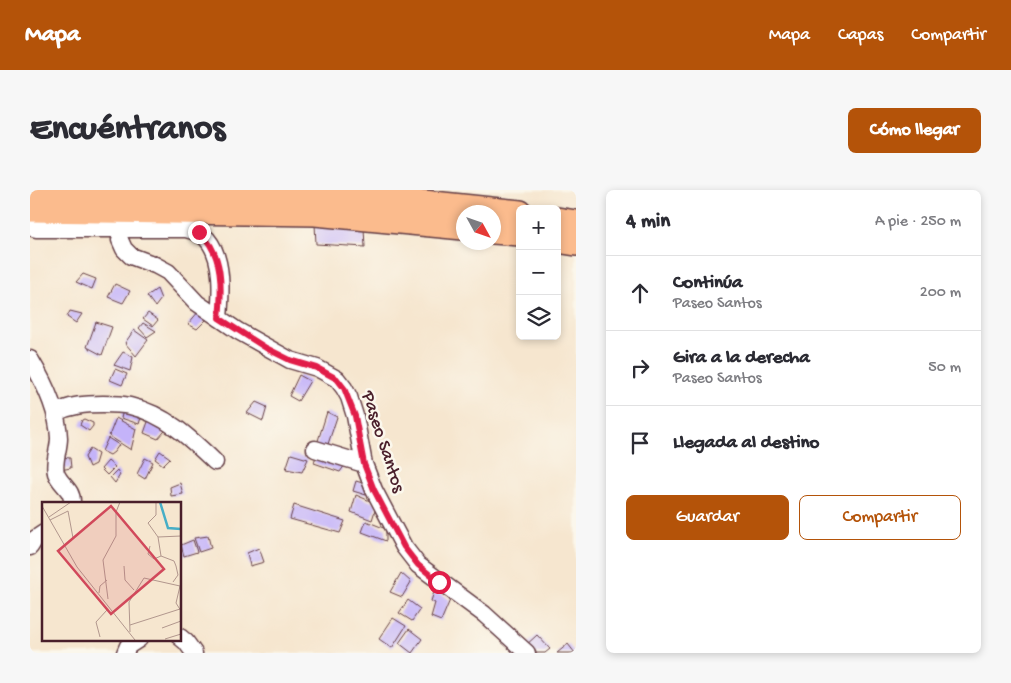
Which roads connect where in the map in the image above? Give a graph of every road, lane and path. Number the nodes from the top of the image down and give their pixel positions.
1 (30, 190) edge
2 (51, 190) edge
3 (68, 190) edge
4 (30, 208) edge
5 (516, 214) edge
6 (185, 220) junction
7 (561, 221) edge
8 (576, 223) edge
9 (456, 226) edge
10 (30, 227) edge
11 (501, 231) edge
12 (516, 233) edge
13 (120, 240) dead end
14 (561, 241) edge
15 (576, 243) edge
16 (219, 318) junction
17 (30, 358) edge
18 (55, 413) junction
19 (315, 449) dead end
20 (215, 462) dead end
21 (364, 464) junction
22 (72, 502) edge
23 (42, 534) edge
24 (30, 547) edge
25 (181, 639) edge
26 (137, 640) edge
27 (125, 653) edge
28 (194, 653) edge
29 (527, 653) edge

1 - 2 highway
2 - 3 highway
3 - 5 highway
4 - 6 highway
6 - 9 highway
6 - 10 street
6 - 16 street
7 - 8 highway
11 - 12 highway
13 - 16 street, Paseo Santos
14 - 15 highway
16 - 21 street, Paseo Santos
17 - 18 street
18 - 20 street
18 - 22 street
19 - 21 street
21 - 29 street, Paseo Santos
23 - 24 street
25 - 28 street
26 - 27 street

